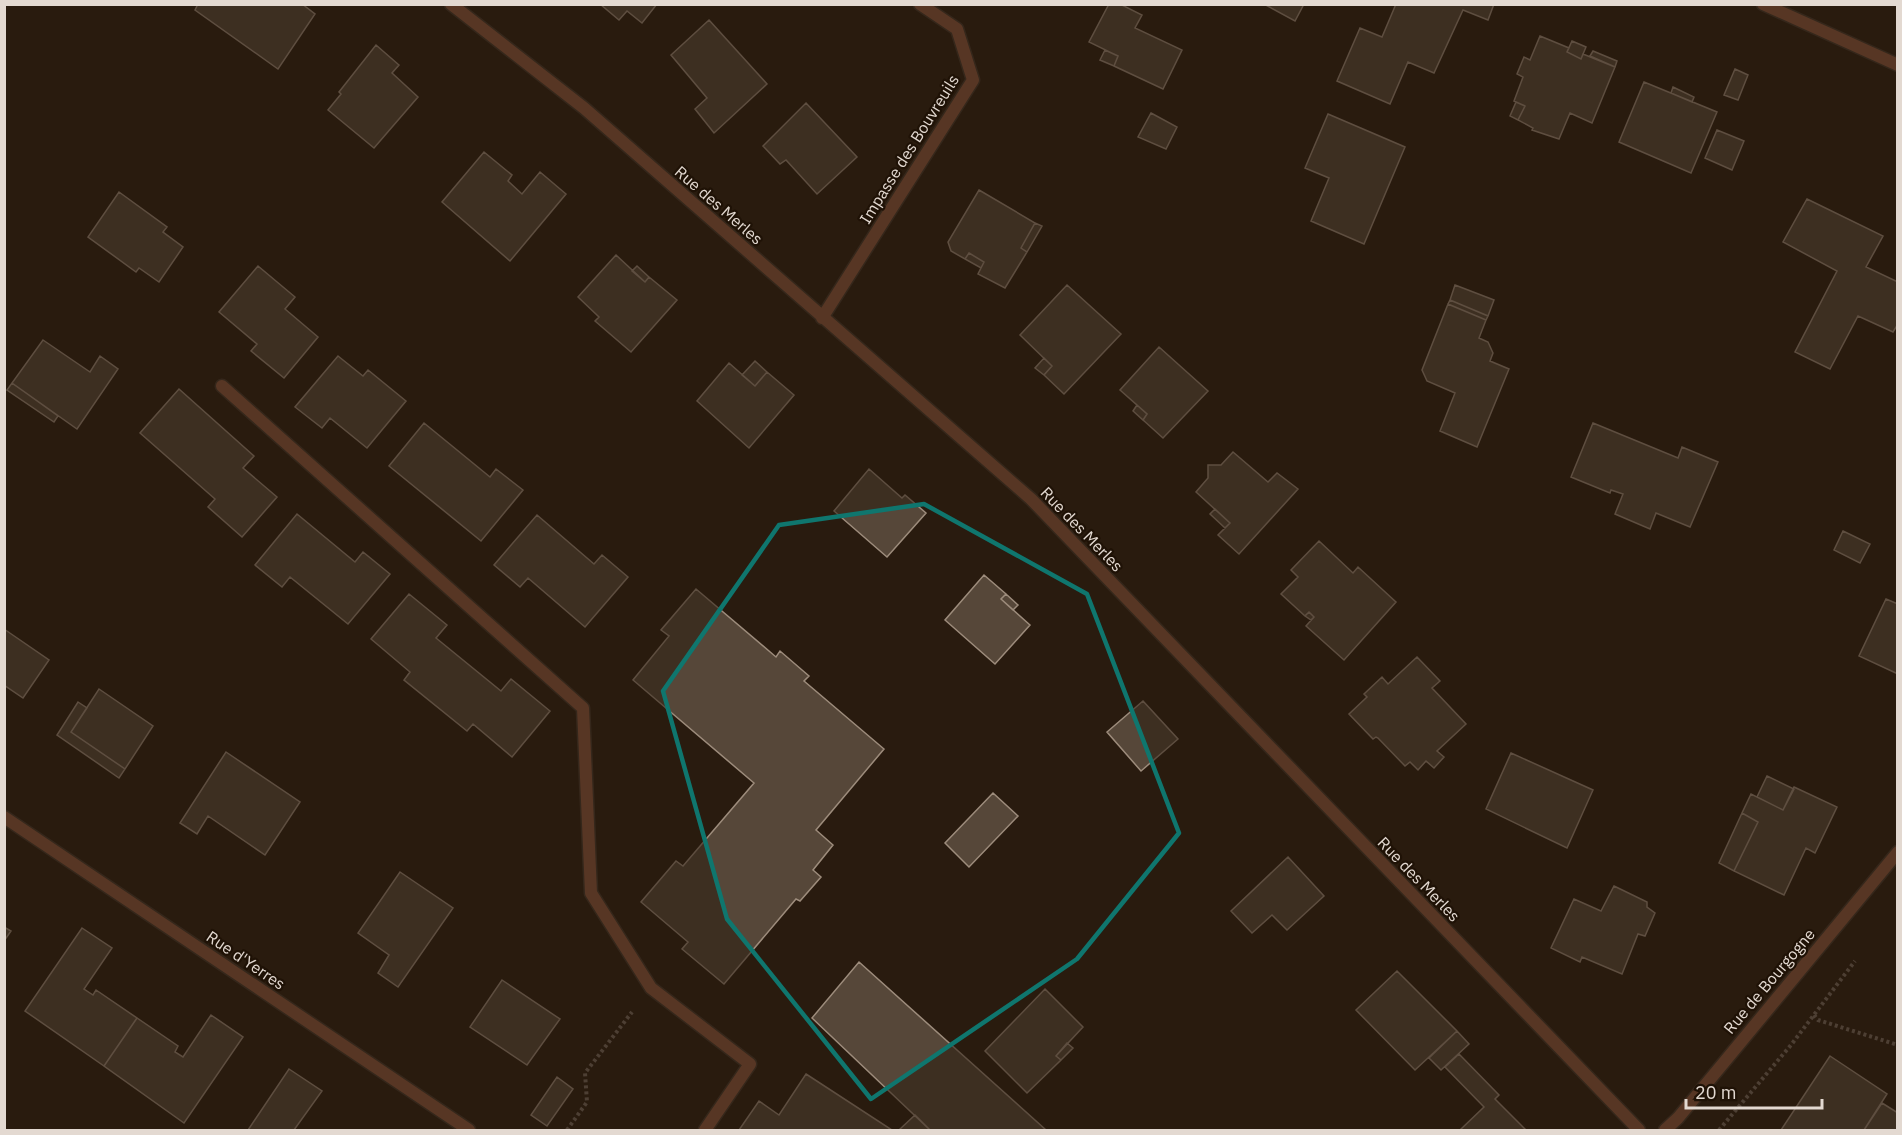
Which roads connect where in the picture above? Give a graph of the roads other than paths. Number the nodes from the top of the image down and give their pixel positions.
1 (451, 4) edge
2 (920, 4) edge
3 (1763, 4) edge
4 (1898, 65) edge
5 (822, 318) junction
6 (222, 386) dead end
7 (4, 818) edge
8 (1898, 852) edge
9 (469, 1131) edge
10 (705, 1131) edge
11 (1639, 1131) edge
12 (1665, 1131) edge

1 - 5 street, Rue des Merles
2 - 5 street, Impasse des Bouvreuils
3 - 4 street
5 - 11 street, Rue des Merles
6 - 10 street
7 - 9 street, Rue d'Yerres
8 - 12 street, Rue de Bourgogne

